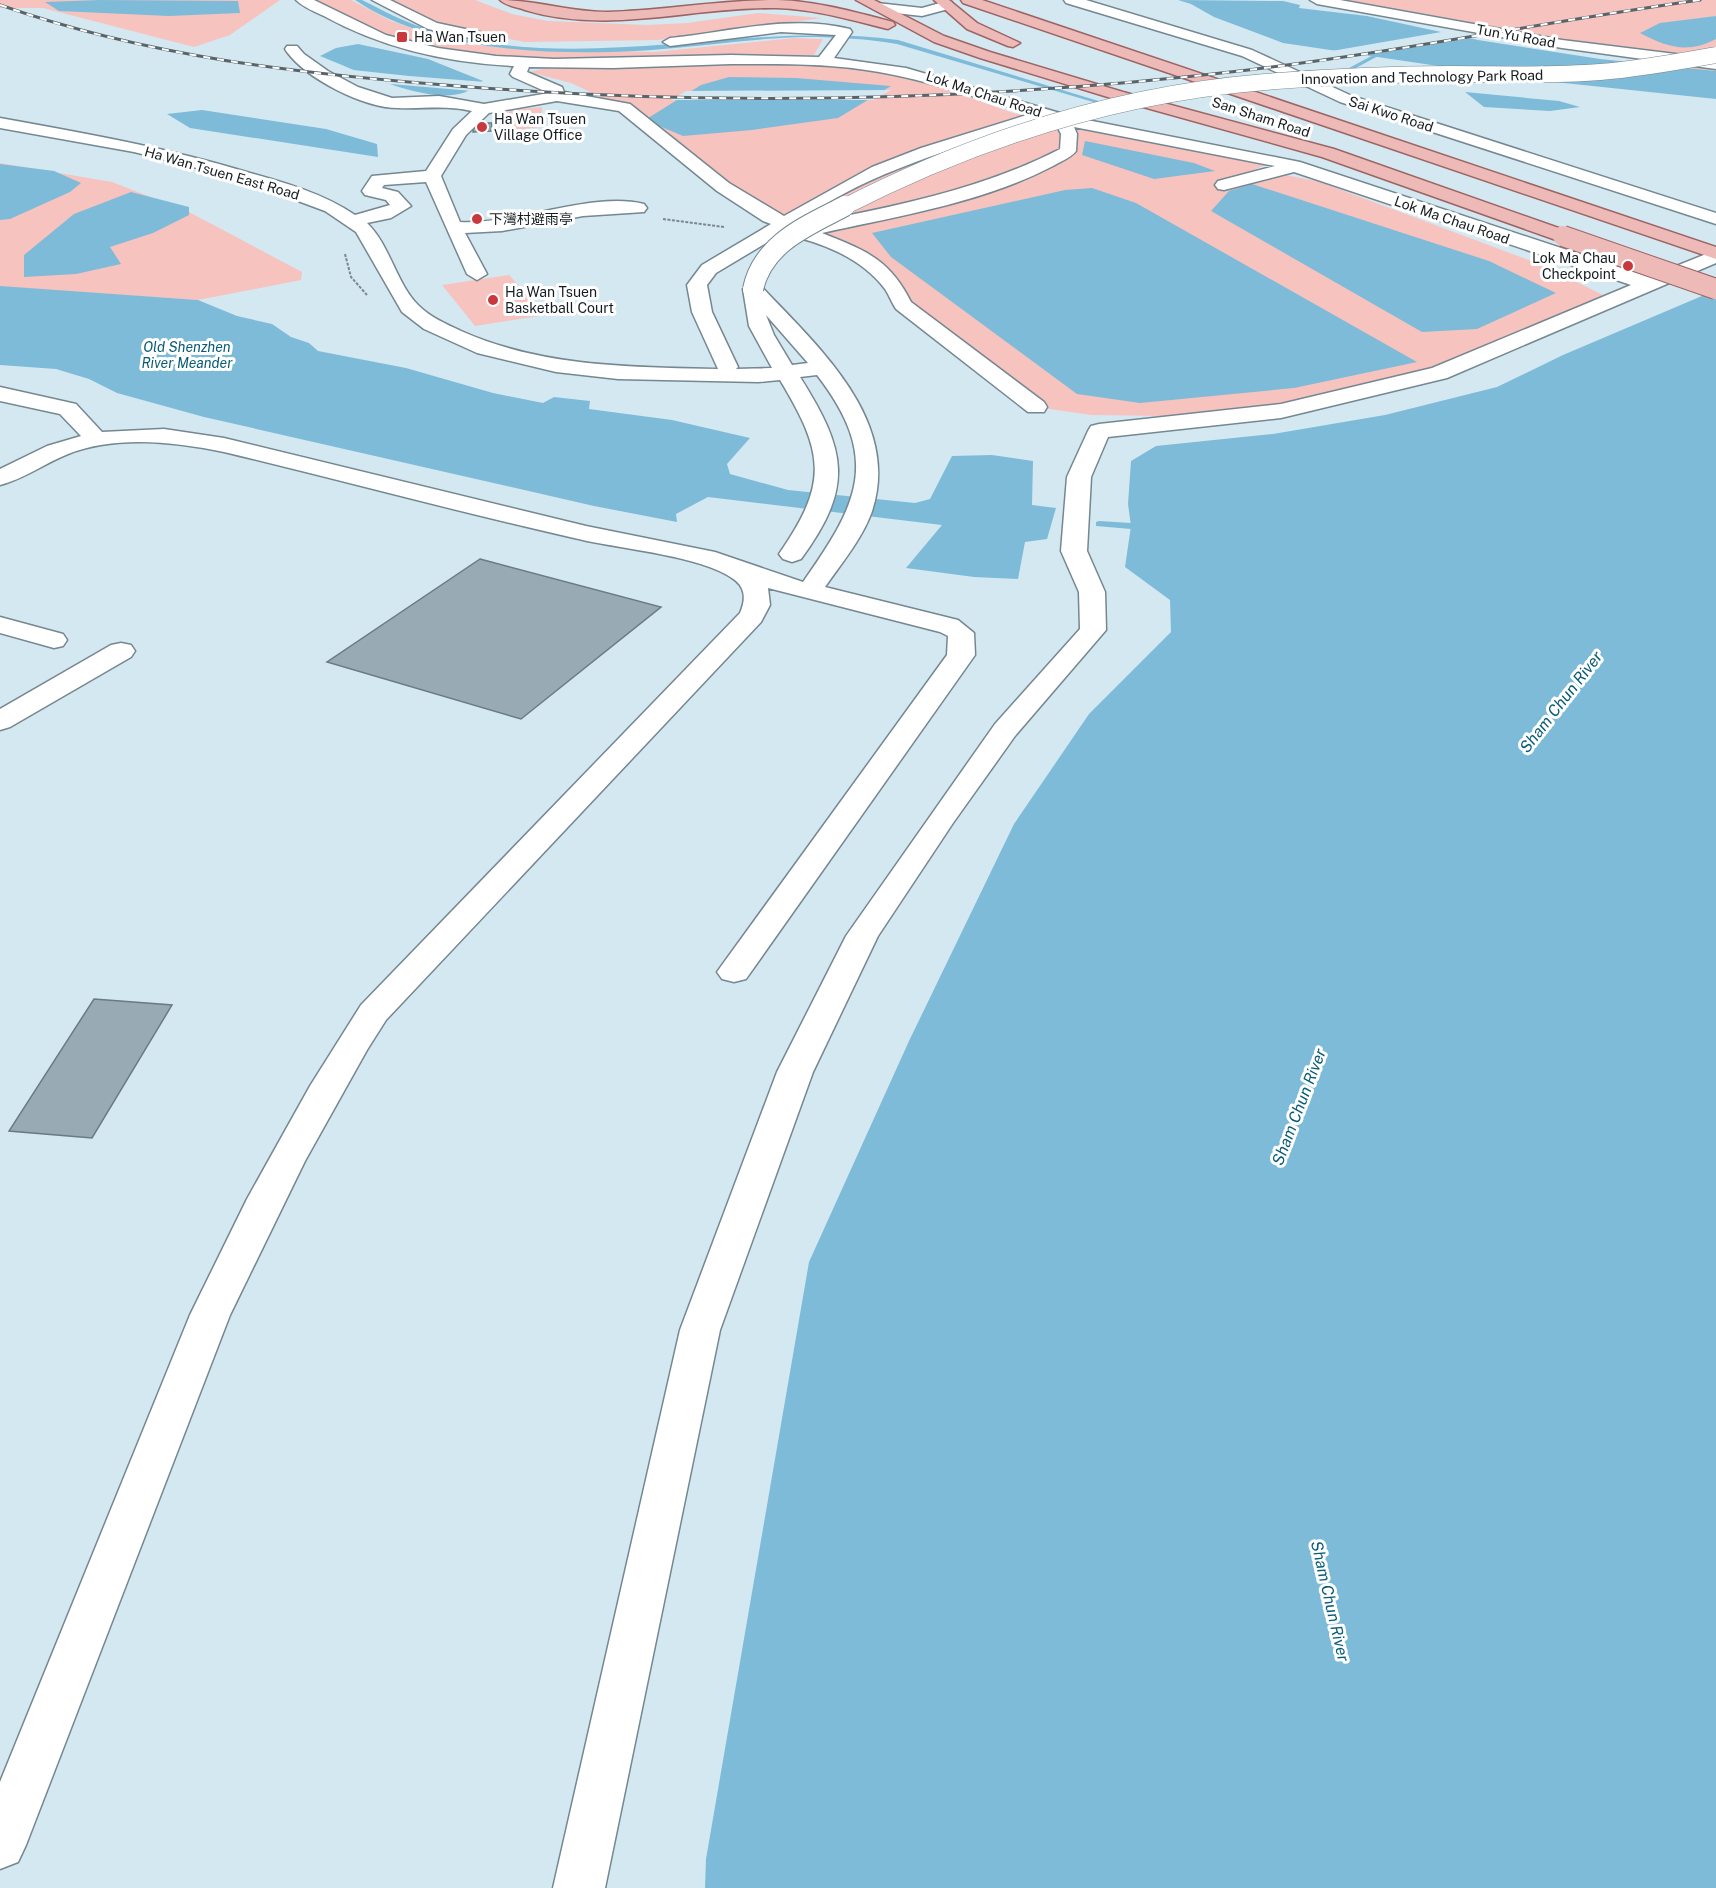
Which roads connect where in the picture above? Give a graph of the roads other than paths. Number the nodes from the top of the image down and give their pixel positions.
1 (303, 0) edge
2 (379, 0) edge
3 (507, 0) edge
4 (968, 0) edge
5 (1011, 0) edge
6 (1071, 0) edge
7 (1317, 0) edge
8 (944, 3) edge
9 (870, 4) edge
10 (972, 26) junction
11 (916, 27) junction
12 (939, 39) junction
13 (504, 40) dead end
14 (657, 44) dead end
15 (292, 49) dead end
16 (1033, 49) dead end
17 (1716, 56) edge
18 (824, 61) junction
19 (526, 62) junction
20 (1716, 64) edge
21 (1142, 81) dead end
22 (557, 96) junction
23 (1220, 104) dead end
24 (484, 109) junction
25 (1054, 116) junction
26 (1264, 118) dead end
27 (0, 123) edge
28 (1294, 166) junction
29 (432, 176) junction
30 (1224, 185) dead end
31 (638, 207) road end
32 (1716, 219) edge
33 (354, 220) junction
34 (453, 227) junction
35 (791, 227) junction
36 (1716, 238) edge
37 (1716, 254) edge
38 (1716, 273) edge
39 (477, 274) dead end
40 (1652, 285) junction
41 (753, 289) junction
42 (1716, 289) edge
43 (816, 362) junction
44 (727, 367) junction
45 (782, 367) junction
46 (668, 374) junction
47 (0, 394) edge
48 (1036, 407) dead end
49 (817, 425) junction
50 (98, 441) junction
51 (0, 478) edge
52 (792, 554) dead end
53 (715, 560) junction
54 (810, 591) junction
55 (0, 625) edge
56 (54, 640) dead end
57 (121, 651) dead end
58 (0, 721) edge
59 (734, 972) dead end
60 (0, 1845) edge
61 (579, 1888) edge

1 - 19 street, Lok Ma Chau Road
2 - 13 street
3 - 12 main road, San Sham Road
4 - 37 main road, San Sham Road
5 - 36 main road, San Sham Road
6 - 32 street, Sai Kwo Road
7 - 20 street, Tun Yu Road
8 - 9 street
8 - 10 main road
9 - 11 main road, San Sham Road
10 - 11 street
10 - 16 main road
11 - 12 main road, San Sham Road
12 - 42 main road, San Sham Road, bridge
14 - 18 street
15 - 24 street
17 - 41 street, Innovation and Technology Park Road, bridge
18 - 19 street, Lok Ma Chau Road
18 - 25 street, Lok Ma Chau Road
19 - 22 street
21 - 23 main road, San Sham Road
22 - 24 street
22 - 35 street
24 - 29 street
25 - 28 street, Lok Ma Chau Road
25 - 35 street
25 - 35 street
26 - 38 main road, San Sham Road
27 - 33 street, Ha Wan Tsuen East Road
28 - 30 street
28 - 40 street, Lok Ma Chau Road
29 - 33 street
29 - 34 street
31 - 34 street
33 - 46 street, Ha Wan Tsuen East Road
34 - 39 street
35 - 44 street
35 - 48 street
37 - 40 street
40 - 61 street
41 - 43 street
41 - 45 street, Innovation and Technology Park Road
43 - 45 street
43 - 54 street
44 - 45 street
44 - 46 street
45 - 46 street
45 - 49 street, Innovation and Technology Park Road
46 - 49 street
47 - 50 street
49 - 52 street, Innovation and Technology Park Road
50 - 51 street
50 - 53 street
53 - 54 street
53 - 60 street
54 - 59 street
55 - 56 street
57 - 58 street

